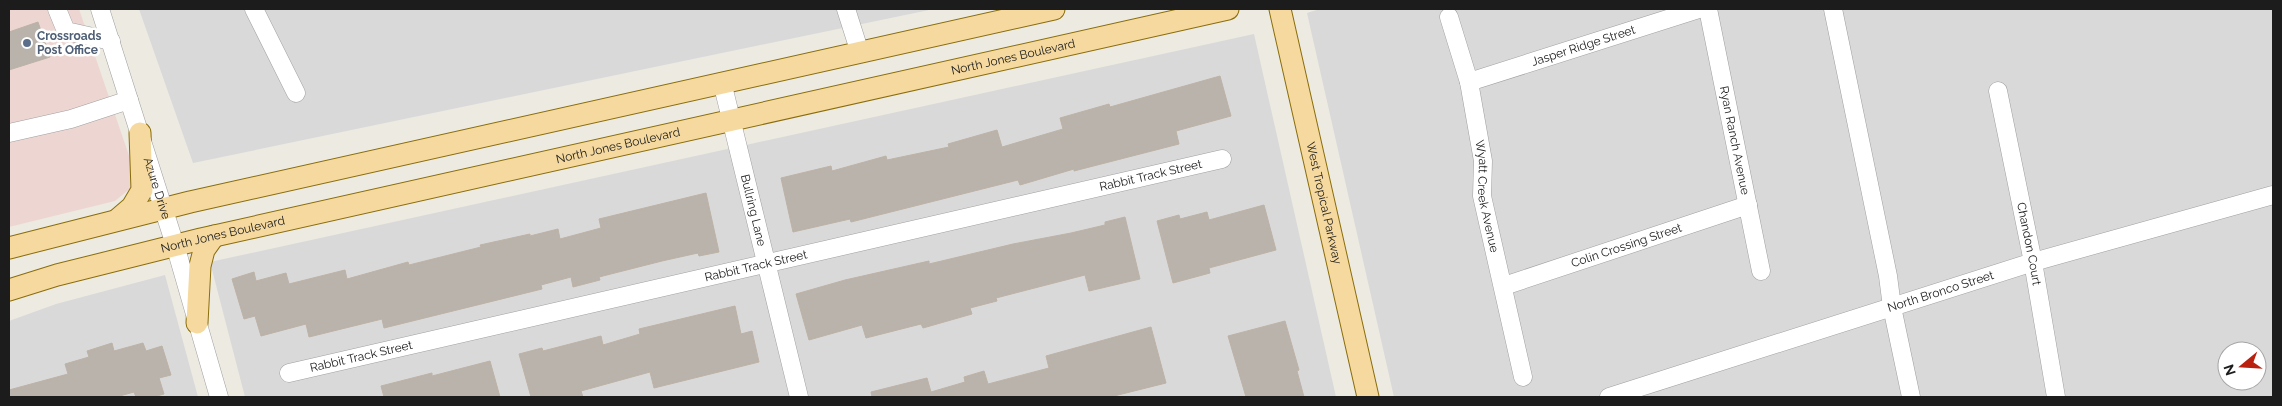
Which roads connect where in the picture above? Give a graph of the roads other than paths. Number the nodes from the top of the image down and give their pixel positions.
1 (57, 9) edge
2 (100, 9) edge
3 (254, 9) edge
4 (846, 9) edge
5 (1054, 9) edge
6 (1228, 9) edge
7 (1280, 9) edge
8 (1699, 9) edge
9 (1708, 9) edge
10 (1833, 9) edge
11 (1449, 16) dead end
12 (111, 41) junction
13 (860, 52) junction
14 (722, 82) junction
15 (1468, 82) junction
16 (1998, 92) dead end
17 (296, 93) dead end
18 (129, 100) junction
19 (731, 119) junction
20 (9, 133) edge
21 (140, 133) junction
22 (1222, 159) dead end
23 (2273, 195) edge
24 (1748, 205) junction
25 (164, 208) junction
26 (116, 221) junction
27 (214, 236) junction
28 (175, 245) junction
29 (9, 248) edge
30 (765, 262) junction
31 (2033, 262) junction
32 (1761, 271) dead end
33 (1504, 286) junction
34 (9, 290) edge
35 (1892, 307) junction
36 (197, 323) junction
37 (289, 373) dead end
38 (1523, 377) dead end
39 (219, 397) edge
40 (799, 397) edge
41 (1368, 397) edge
42 (1609, 397) edge
43 (1911, 397) edge
44 (2056, 397) edge

1 - 12 street
2 - 12 street, Azure Drive
3 - 17 street
4 - 13 street
5 - 13 main road
6 - 19 main road, North Jones Boulevard
7 - 41 main road, West Tropical Parkway
8 - 15 street, Jasper Ridge Street
9 - 24 street, Ryan Ranch Avenue
10 - 35 street
11 - 15 street, Wyatt Creek Avenue
12 - 18 street, Azure Drive
13 - 14 main road
14 - 19 street, Bullring Lane
14 - 25 main road
15 - 33 street, Wyatt Creek Avenue
16 - 31 street, Chandon Court
18 - 20 street
18 - 21 street, Azure Drive
19 - 27 main road, North Jones Boulevard
19 - 30 street, Bullring Lane
21 - 25 street, Azure Drive
21 - 26 main road
22 - 30 street, Rabbit Track Street
23 - 31 street, North Bronco Street
24 - 32 street, Ryan Ranch Avenue
24 - 33 street, Colin Crossing Street
25 - 26 main road
25 - 28 street, Azure Drive
26 - 29 main road
27 - 28 main road, North Jones Boulevard
27 - 36 main road
28 - 34 main road, North Jones Boulevard
28 - 36 street, Azure Drive
30 - 37 street, Rabbit Track Street
30 - 40 street, Bullring Lane
31 - 35 street, North Bronco Street
31 - 44 street, Chandon Court
33 - 38 street, Wyatt Creek Avenue
35 - 42 street, North Bronco Street
35 - 43 street
36 - 39 street, Azure Drive

